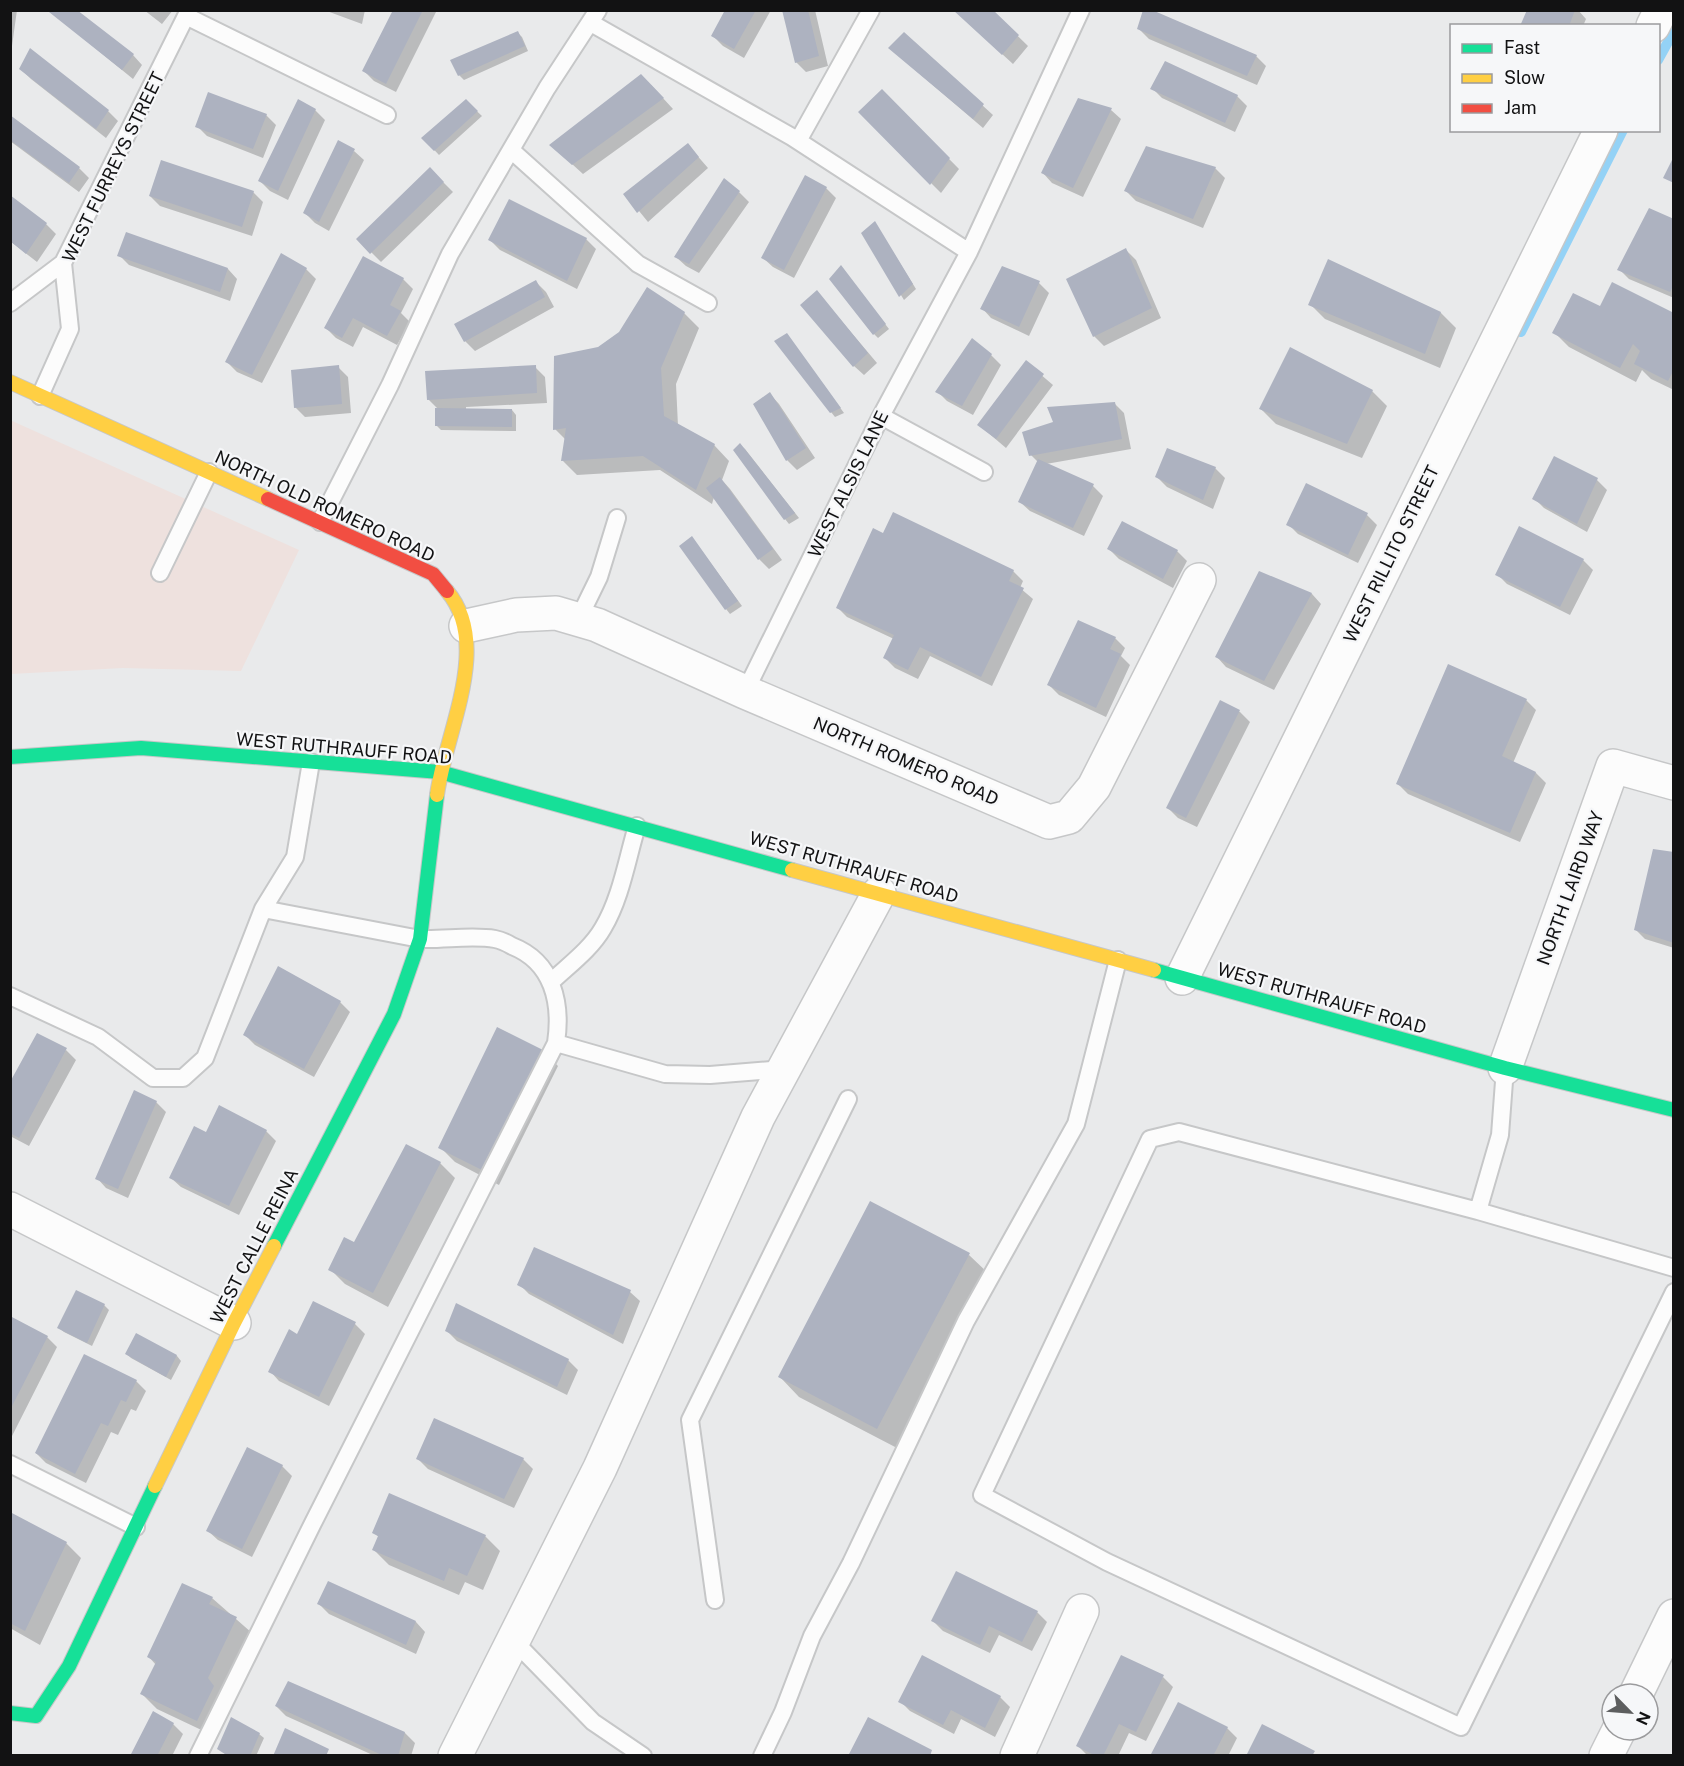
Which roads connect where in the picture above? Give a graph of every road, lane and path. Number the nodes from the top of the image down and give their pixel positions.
1 (871, 10) edge
2 (1081, 10) edge
3 (1660, 10) edge
4 (188, 13) edge
5 (594, 17) edge
6 (1654, 24) edge
7 (387, 115) dead end
8 (1600, 132) edge
9 (798, 141) junction
10 (512, 150) junction
11 (969, 252) junction
12 (63, 263) junction
13 (10, 303) edge
14 (708, 303) dead end
15 (10, 382) edge
16 (40, 396) junction
17 (881, 416) junction
18 (209, 472) junction
19 (984, 472) dead end
20 (617, 518) dead end
21 (320, 522) junction
22 (160, 573) dead end
23 (1199, 580) dead end
24 (578, 620) junction
25 (466, 626) junction
26 (745, 692) junction
27 (10, 757) edge
28 (311, 762) junction
29 (440, 772) junction
30 (1674, 783) edge
31 (637, 826) junction
32 (879, 893) junction
33 (263, 909) junction
34 (420, 939) junction
35 (1118, 960) junction
36 (1182, 978) junction
37 (551, 982) junction
38 (10, 996) edge
39 (556, 1043) junction
40 (1505, 1068) junction
41 (784, 1069) junction
42 (848, 1099) dead end
43 (1674, 1110) edge
44 (10, 1209) edge
45 (1478, 1211) junction
46 (1674, 1268) edge
47 (1674, 1292) edge
48 (234, 1323) junction
49 (10, 1464) edge
50 (136, 1527) junction
51 (715, 1600) dead end
52 (1082, 1611) dead end
53 (1674, 1616) edge
54 (514, 1641) junction
55 (1642, 1682) edge
56 (10, 1713) edge
57 (198, 1755) edge
58 (455, 1755) edge
59 (643, 1755) edge
60 (762, 1755) edge
61 (1017, 1755) edge

1 - 9 lane
2 - 11 lane, WEST ALSIS LANE
3 - 6 street
4 - 7 lane
4 - 12 lane, WEST FURREYS STREET
5 - 9 lane
5 - 10 lane
8 - 36 street, WEST RILLITO STREET
9 - 11 lane
10 - 14 lane
10 - 21 lane
11 - 17 lane, WEST ALSIS LANE
12 - 13 lane
12 - 16 lane, WEST FURREYS STREET
15 - 16 street, NORTH OLD ROMERO ROAD
16 - 18 street, NORTH OLD ROMERO ROAD
17 - 19 lane
17 - 26 lane, WEST ALSIS LANE
18 - 21 street, NORTH OLD ROMERO ROAD
18 - 22 lane
20 - 24 lane
21 - 25 street, NORTH OLD ROMERO ROAD
23 - 26 street, NORTH ROMERO ROAD
24 - 25 street
24 - 26 street
25 - 29 street, NORTH OLD ROMERO ROAD
27 - 28 street, WEST RUTHRAUFF ROAD
28 - 29 street, WEST RUTHRAUFF ROAD
28 - 33 lane
29 - 31 street, WEST RUTHRAUFF ROAD
29 - 34 street, WEST CALLE REINA
30 - 40 street, NORTH LAIRD WAY
31 - 32 street, WEST RUTHRAUFF ROAD
31 - 37 lane
32 - 35 street, WEST RUTHRAUFF ROAD
32 - 41 street
33 - 34 lane
33 - 38 lane
34 - 37 lane
34 - 48 street, WEST CALLE REINA
35 - 36 street, WEST RUTHRAUFF ROAD
35 - 60 lane
36 - 40 street, WEST RUTHRAUFF ROAD
37 - 39 lane
39 - 41 lane
39 - 57 lane
40 - 43 street, WEST RUTHRAUFF ROAD
40 - 45 lane
41 - 54 street
42 - 51 lane
44 - 48 street
45 - 46 lane
45 - 47 lane
48 - 50 street, WEST CALLE REINA
49 - 50 lane
50 - 56 street, WEST CALLE REINA
52 - 61 street
53 - 55 street
54 - 58 street
54 - 59 lane

